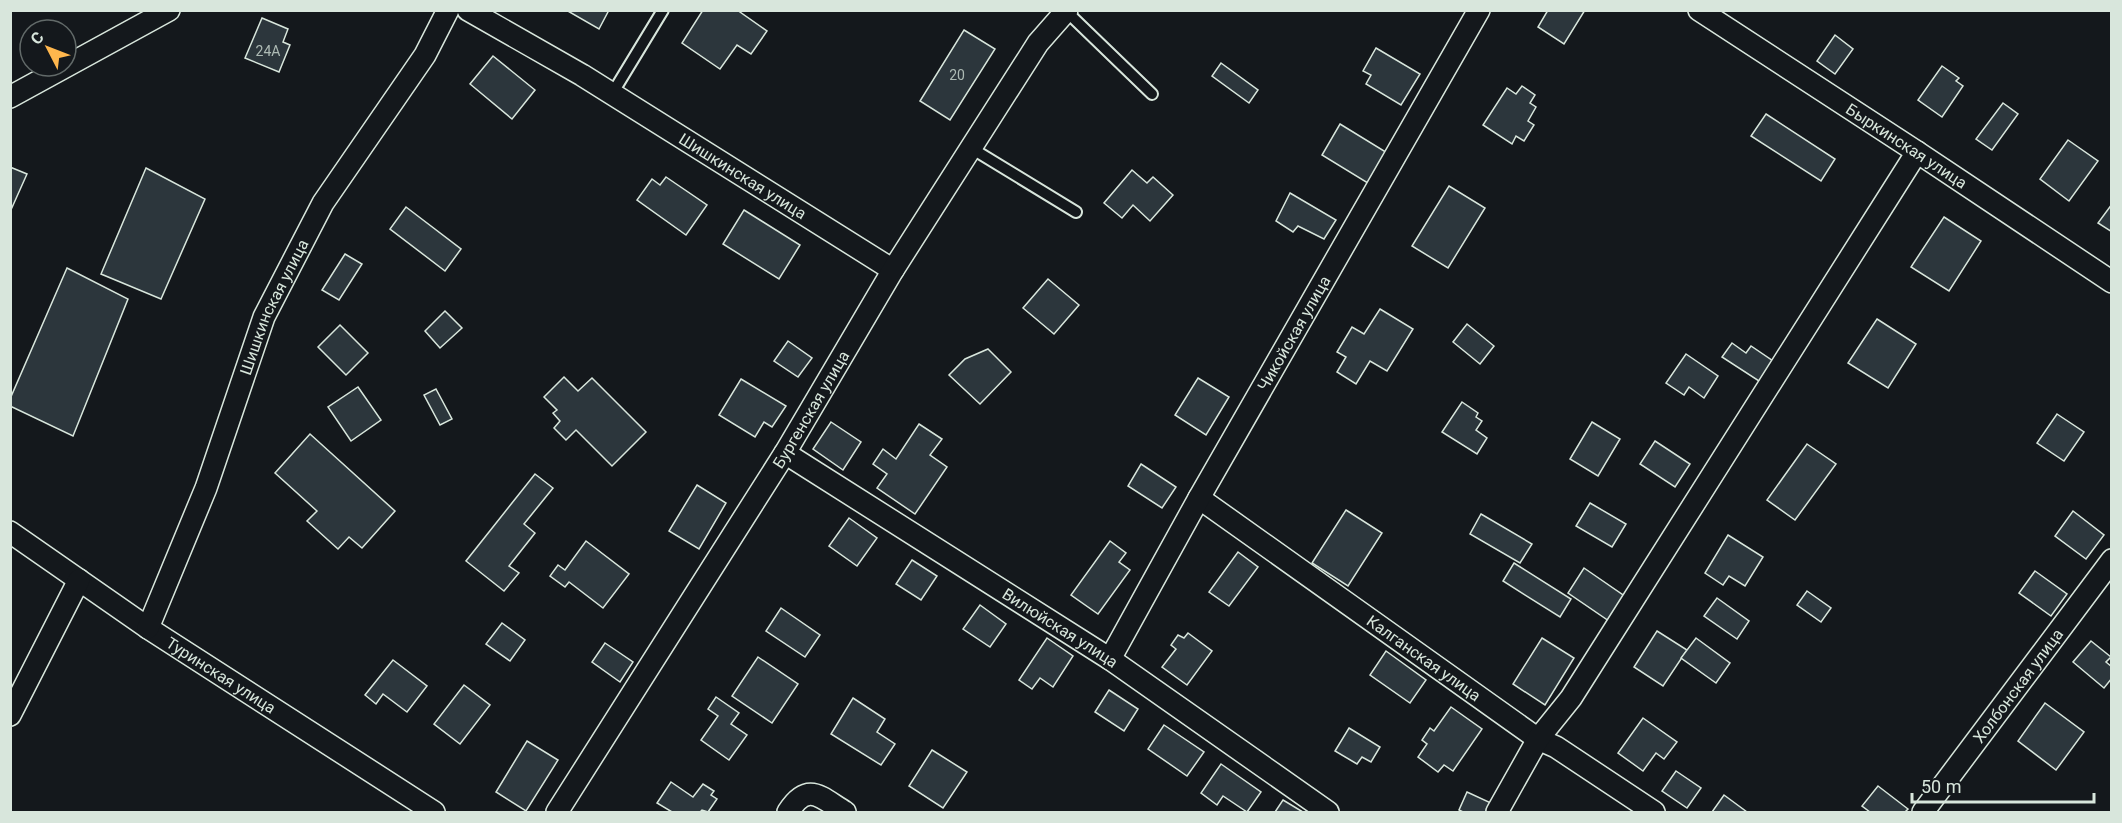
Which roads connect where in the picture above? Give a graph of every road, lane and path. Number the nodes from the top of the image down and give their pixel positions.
1 (169, 10) edge
2 (448, 10) edge
3 (468, 10) edge
4 (663, 10) edge
5 (1479, 10) edge
6 (1699, 10) edge
7 (1067, 11) edge
8 (612, 94) junction
9 (1152, 94) dead end
10 (10, 97) edge
11 (971, 148) junction
12 (1917, 152) junction
13 (1076, 212) dead end
14 (893, 270) junction
15 (2112, 282) edge
16 (785, 453) junction
17 (1199, 498) junction
18 (10, 532) edge
19 (2112, 560) edge
20 (79, 580) junction
21 (148, 628) junction
22 (1110, 659) junction
23 (10, 715) edge
24 (1538, 739) junction
25 (434, 813) edge
26 (557, 813) edge
27 (788, 813) edge
28 (845, 813) edge
29 (1328, 813) edge
30 (1497, 813) edge
31 (1654, 813) edge
32 (1923, 813) edge

1 - 10 street
2 - 21 street, Шишкинская улица
3 - 8 street, Шишкинская улица
4 - 8 lane
5 - 17 street, Чикойская улица
6 - 12 street, Быркинская улица
7 - 9 lane
7 - 11 street, Бургенская улица
8 - 14 street, Шишкинская улица
11 - 13 lane
11 - 14 street, Бургенская улица
12 - 15 street, Быркинская улица
12 - 24 street
14 - 16 street, Бургенская улица
16 - 22 street, Вилюйская улица
16 - 26 street, Бургенская улица
17 - 22 street, Чикойская улица
17 - 24 street, Калганская улица
18 - 20 street, Туринская улица
19 - 32 street, Холбонская улица
20 - 21 street, Туринская улица
20 - 23 street
21 - 25 street, Туринская улица
22 - 29 street, Вилюйская улица
24 - 30 street
24 - 31 street, Калганская улица
27 - 28 street

